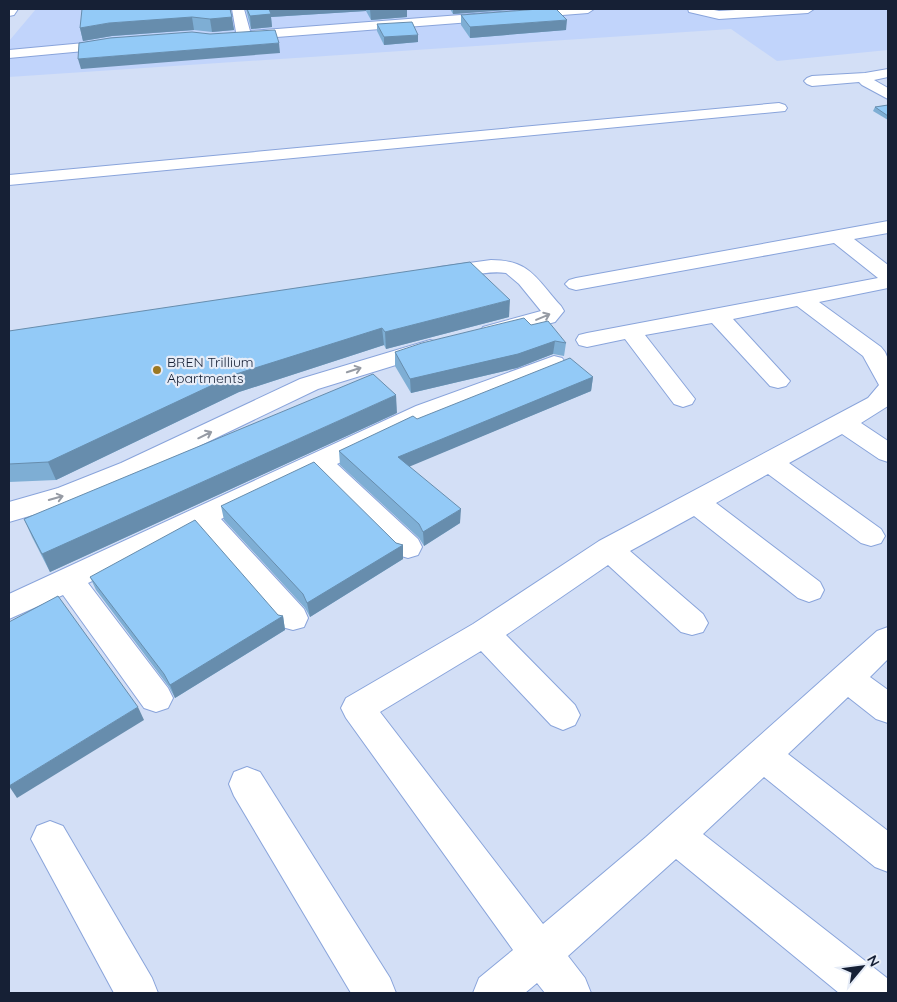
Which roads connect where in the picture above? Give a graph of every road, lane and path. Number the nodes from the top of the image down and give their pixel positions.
1 (12, 9) edge
2 (238, 9) edge
3 (489, 9) edge
4 (588, 9) edge
5 (728, 9) edge
6 (808, 9) edge
7 (700, 11) edge
8 (9, 12) edge
9 (430, 15) edge
10 (243, 32) junction
11 (226, 33) edge
12 (130, 40) edge
13 (112, 42) junction
14 (9, 47) edge
15 (9, 54) edge
16 (888, 73) edge
17 (865, 77) junction
18 (812, 81) dead end
19 (888, 94) edge
20 (779, 108) dead end
21 (9, 180) edge
22 (888, 227) edge
23 (838, 236) junction
24 (888, 275) edge
25 (415, 277) edge
26 (888, 282) edge
27 (576, 284) dead end
28 (801, 299) junction
29 (717, 315) junction
30 (631, 332) junction
31 (587, 340) dead end
32 (881, 350) edge
33 (554, 363) edge
34 (888, 380) edge
35 (778, 381) dead end
36 (888, 390) edge
37 (683, 399) dead end
38 (842, 422) junction
39 (888, 453) edge
40 (319, 462) junction
41 (769, 462) junction
42 (695, 502) junction
43 (9, 512) edge
44 (202, 517) junction
45 (871, 536) dead end
46 (408, 547) dead end
47 (609, 549) junction
48 (68, 579) junction
49 (809, 590) dead end
50 (9, 607) edge
51 (293, 618) dead end
52 (692, 623) dead end
53 (484, 633) junction
54 (888, 640) edge
55 (847, 678) junction
56 (156, 698) dead end
57 (888, 709) edge
58 (563, 715) dead end
59 (763, 755) junction
60 (247, 784) dead end
61 (675, 836) junction
62 (50, 840) dead end
63 (888, 854) edge
64 (540, 953) junction
65 (137, 993) edge
66 (375, 993) edge
67 (494, 993) edge
68 (570, 993) edge
69 (872, 993) edge

1 - 8 street
2 - 10 street
3 - 9 street
4 - 9 street
5 - 7 street
6 - 7 street
9 - 10 street
10 - 11 street
12 - 13 street
13 - 14 street
13 - 15 street
16 - 17 street
17 - 18 street
17 - 19 street
20 - 21 street
22 - 23 street
23 - 24 street
23 - 27 street
43 -> 25 street
26 - 28 street
28 - 29 street
28 - 32 street
29 - 30 street
29 - 35 street
30 - 31 street
30 - 37 street
32 - 34 street
33 - 40 street
36 - 38 street
38 - 39 street
38 - 41 street
40 - 44 street
40 - 46 street
41 - 42 street
41 - 45 street
42 - 47 street
42 - 49 street
44 - 48 street
44 - 51 street
47 - 52 street
47 - 53 street
48 - 50 street
48 - 56 street
53 - 58 street
53 - 64 street
54 - 55 street
55 - 57 street
55 - 59 street
59 - 61 street
59 - 63 street
60 - 66 street
61 - 64 street
61 - 69 street
62 - 65 street
64 - 67 street
64 - 68 street

